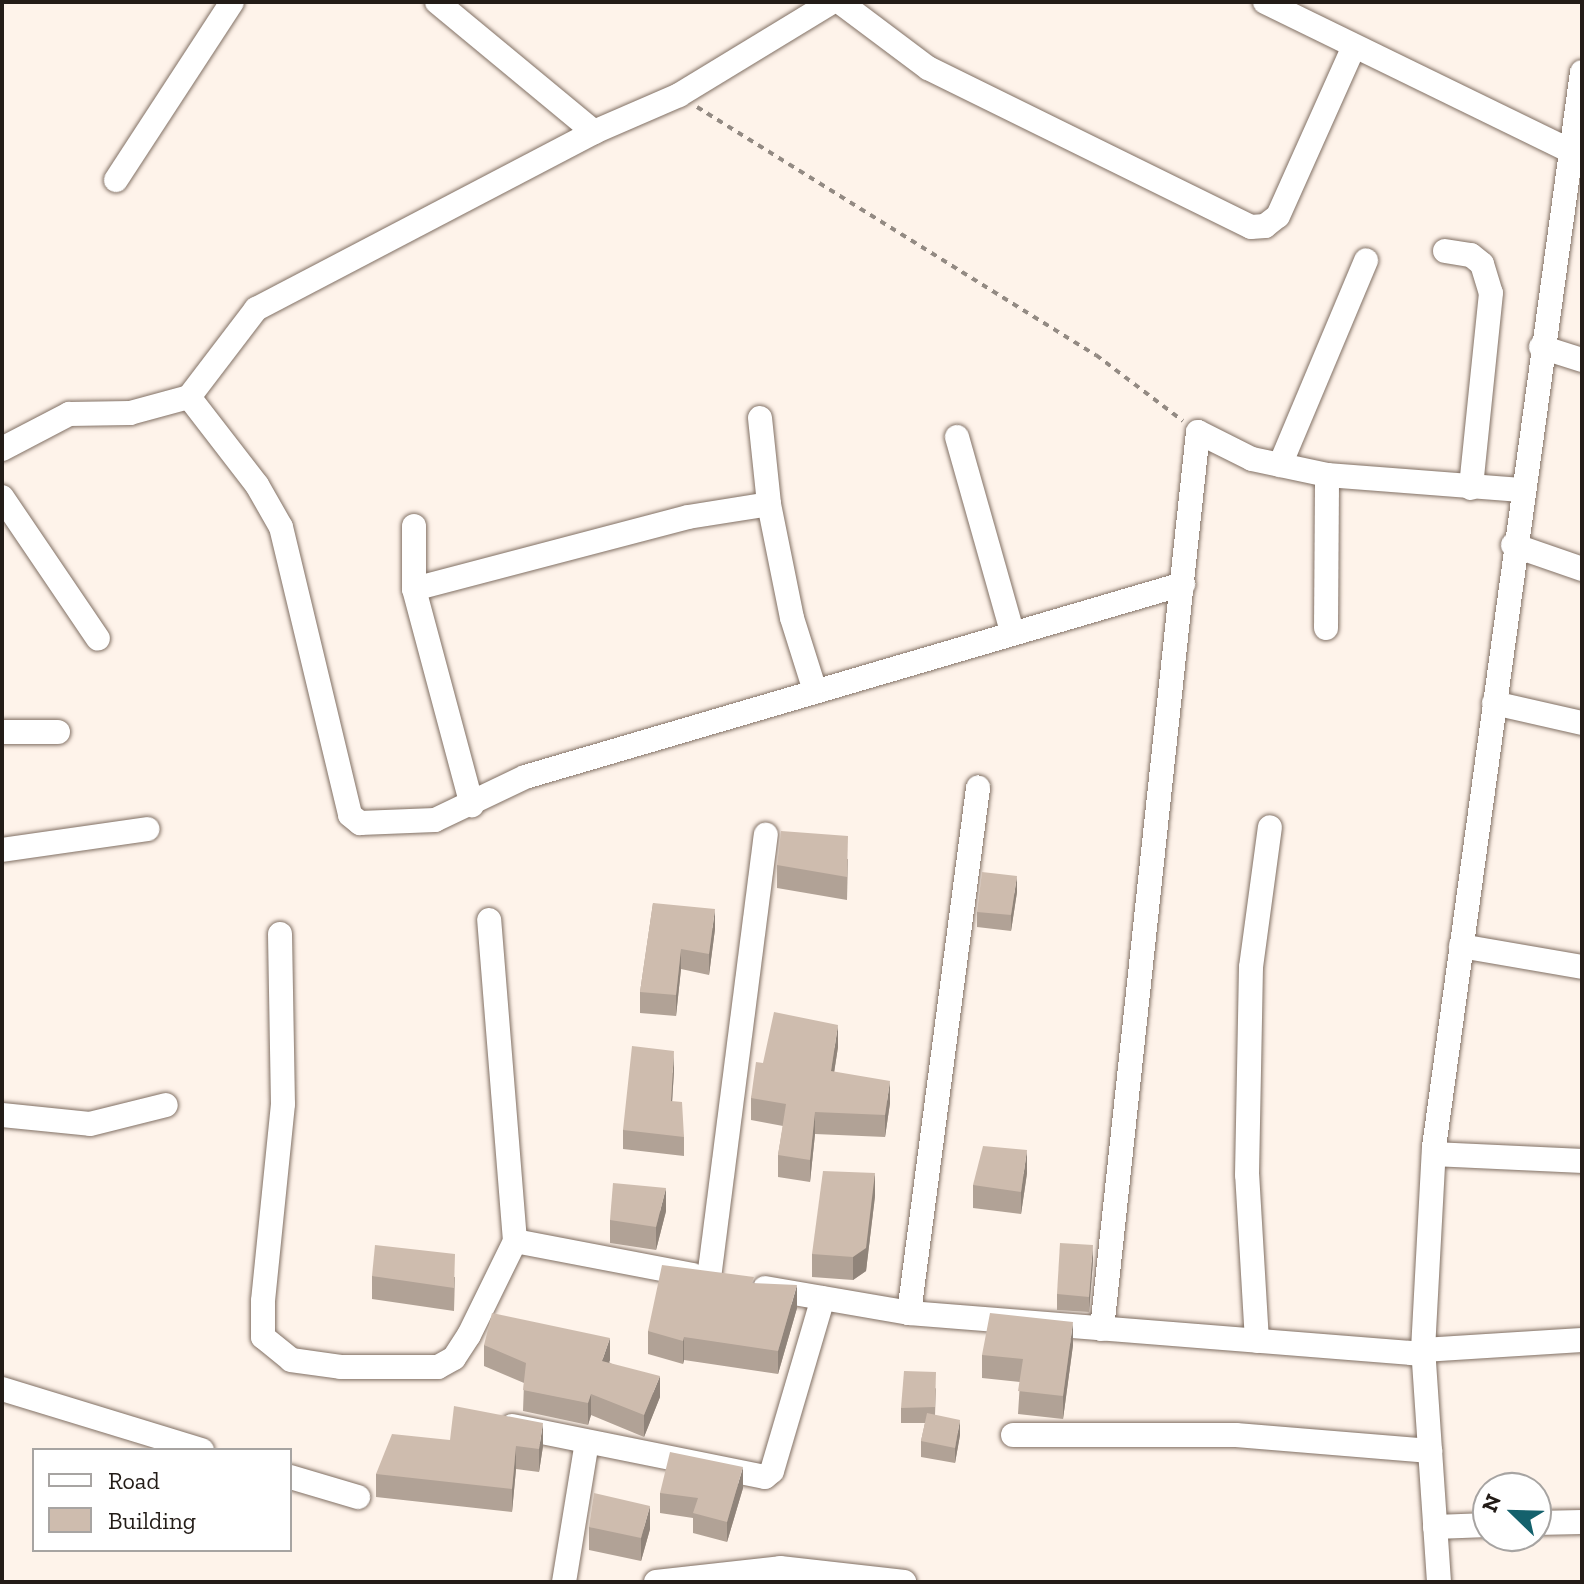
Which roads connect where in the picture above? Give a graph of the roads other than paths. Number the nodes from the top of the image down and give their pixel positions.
1 (232, 2) edge
2 (832, 2) edge
3 (840, 2) edge
4 (1265, 2) edge
5 (449, 5) edge
6 (1353, 48) junction
7 (1582, 72) edge
8 (594, 132) junction
9 (1574, 146) edge
10 (116, 180) dead end
11 (1445, 251) dead end
12 (1366, 260) dead end
13 (1541, 347) junction
14 (1582, 360) edge
15 (189, 397) junction
16 (760, 418) dead end
17 (957, 437) dead end
18 (2, 449) edge
19 (1280, 465) junction
20 (1327, 475) junction
21 (1471, 488) junction
22 (1521, 490) junction
23 (2, 497) edge
24 (769, 504) junction
25 (414, 526) dead end
26 (1513, 545) junction
27 (1582, 569) edge
28 (1183, 584) junction
29 (414, 589) junction
30 (1326, 628) dead end
31 (1012, 631) junction
32 (98, 639) dead end
33 (815, 691) junction
34 (1494, 703) junction
35 (1582, 723) edge
36 (2, 732) edge
37 (58, 732) dead end
38 (978, 788) dead end
39 (472, 805) junction
40 (1270, 827) dead end
41 (147, 829) dead end
42 (766, 835) dead end
43 (2, 850) edge
44 (489, 920) dead end
45 (280, 934) dead end
46 (1461, 946) junction
47 (1582, 967) edge
48 (166, 1105) dead end
49 (2, 1115) edge
50 (1434, 1154) junction
51 (1582, 1161) edge
52 (515, 1241) junction
53 (709, 1278) junction
54 (823, 1298) junction
55 (909, 1313) junction
56 (1102, 1329) junction
57 (1582, 1340) edge
58 (1257, 1341) junction
59 (1423, 1352) junction
60 (2, 1389) edge
61 (485, 1420) edge
62 (1013, 1435) dead end
63 (587, 1442) junction
64 (195, 1448) edge
65 (1430, 1451) junction
66 (292, 1478) edge
67 (358, 1497) dead end
68 (1582, 1522) edge
69 (1552, 1523) edge
70 (1472, 1526) edge
71 (1435, 1527) junction
72 (564, 1582) edge
73 (656, 1582) edge
74 (904, 1582) edge
75 (1439, 1582) edge

1 - 10 street
2 - 8 street
3 - 6 street
4 - 6 street
5 - 8 street
6 - 9 street
7 - 9 street
8 - 15 street
9 - 13 street
11 - 21 street
12 - 19 street
13 - 14 street
13 - 22 street
15 - 18 street
15 - 39 street
16 - 24 street
17 - 31 street
19 - 20 street
19 - 28 street
20 - 21 street
20 - 30 street
21 - 22 street
22 - 26 street
23 - 32 street
24 - 29 street
24 - 33 street
25 - 29 street
26 - 27 street
26 - 34 street
28 - 31 street
28 - 56 street
29 - 39 street
31 - 33 street
33 - 39 street
34 - 35 street
34 - 46 street
36 - 37 street
38 - 55 street
40 - 58 street
41 - 43 street
42 - 53 street
44 - 52 street
45 - 52 street
46 - 47 street
46 - 50 street
48 - 49 street
50 - 51 street
50 - 59 street
52 - 53 street
53 - 54 street
54 - 55 street
54 - 63 street
55 - 56 street
56 - 58 street
57 - 59 street
58 - 59 street
59 - 65 street
60 - 64 street
61 - 63 street
62 - 65 street
63 - 72 street
65 - 71 street
66 - 67 street
68 - 69 street
70 - 71 street
71 - 75 street
73 - 74 street

